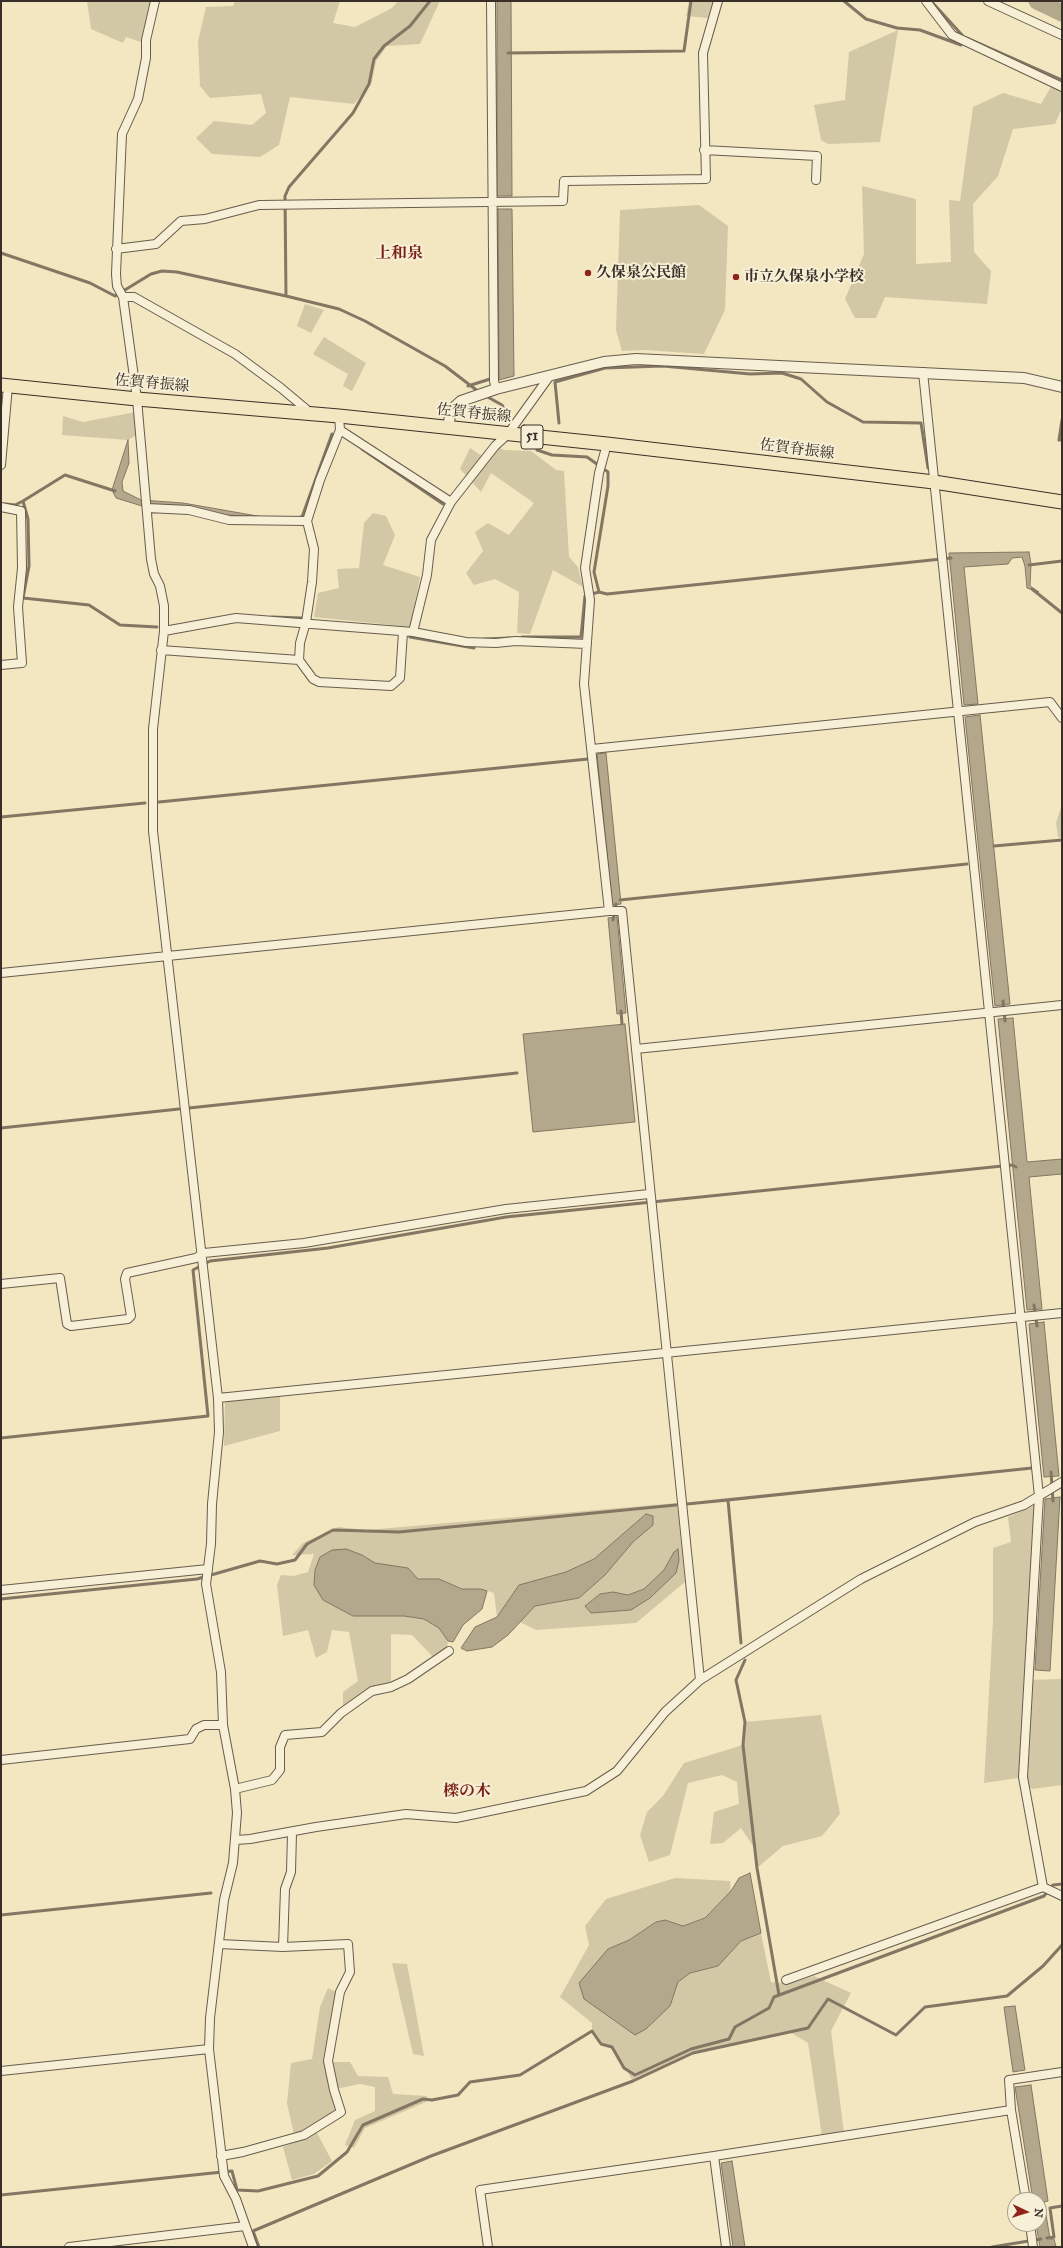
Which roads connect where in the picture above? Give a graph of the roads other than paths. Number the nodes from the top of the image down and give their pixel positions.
1 (155, 1) edge
2 (491, 1) edge
3 (718, 1) edge
4 (926, 1) edge
5 (988, 1) edge
6 (1062, 35) edge
7 (1062, 86) edge
8 (704, 150) junction
9 (816, 180) dead end
10 (493, 201) junction
11 (116, 249) junction
12 (123, 297) junction
13 (923, 372) junction
14 (549, 377) junction
15 (5, 385) edge
16 (1062, 387) edge
17 (492, 391) junction
18 (137, 399) junction
19 (312, 414) junction
20 (339, 416) junction
21 (448, 428) junction
22 (340, 430) junction
23 (508, 434) junction
24 (608, 444) junction
25 (1, 465) edge
26 (934, 482) junction
27 (450, 502) junction
28 (1062, 502) edge
29 (1, 507) edge
30 (147, 508) junction
31 (307, 521) junction
32 (306, 622) junction
33 (164, 631) junction
34 (403, 632) junction
35 (413, 632) junction
36 (587, 644) junction
37 (161, 650) junction
38 (298, 660) junction
39 (1, 665) edge
40 (957, 712) junction
41 (1062, 718) edge
42 (592, 749) junction
43 (613, 911) junction
44 (168, 955) junction
45 (1, 973) edge
46 (1062, 1005) edge
47 (994, 1012) junction
48 (636, 1049) junction
49 (649, 1194) junction
50 (201, 1258) junction
51 (1, 1284) edge
52 (1062, 1313) edge
53 (1020, 1317) junction
54 (666, 1353) junction
55 (218, 1398) junction
56 (1060, 1483) edge
57 (1039, 1496) junction
58 (208, 1569) junction
59 (1, 1590) edge
60 (449, 1651) dead end
61 (700, 1680) junction
62 (223, 1725) junction
63 (1, 1760) edge
64 (235, 1789) junction
65 (292, 1833) junction
66 (236, 1840) junction
67 (1043, 1887) junction
68 (1062, 1896) edge
69 (220, 1944) junction
70 (283, 1947) junction
71 (786, 1980) dead end
72 (209, 2049) junction
73 (1, 2071) edge
74 (1062, 2072) edge
75 (1011, 2110) junction
76 (221, 2156) junction
77 (714, 2156) junction
78 (1025, 2192) edge
79 (246, 2226) junction
80 (1031, 2232) edge
81 (69, 2247) edge
82 (253, 2247) edge
83 (488, 2247) edge
84 (726, 2247) edge
85 (1033, 2247) edge

1 - 11 street
2 - 10 street
3 - 8 street
4 - 7 street
5 - 6 street
8 - 9 street
8 - 10 street
10 - 11 street
10 - 17 street
11 - 12 street
12 - 18 street
12 - 19 street
13 - 14 street
13 - 16 street
13 - 26 street
14 - 17 street
14 - 23 street
15 - 18 main road, 佐賀脊振線 / 51
15 - 25 street
17 - 21 street
18 - 19 main road, 佐賀脊振線 / 51
18 - 30 street
19 - 20 main road, 佐賀脊振線 / 51
20 - 21 main road, 佐賀脊振線 / 51
20 - 22 street
21 - 23 main road, 佐賀脊振線 / 51
22 - 27 street
22 - 31 street
23 - 24 main road, 佐賀脊振線 / 51
23 - 27 street
24 - 26 main road, 佐賀脊振線 / 51
24 - 36 street
26 - 28 main road, 佐賀脊振線 / 51
26 - 40 street
27 - 35 street
29 - 39 street
30 - 31 street
30 - 33 street
31 - 32 street
32 - 33 street
32 - 34 street
32 - 38 street
33 - 37 street
34 - 35 street
34 - 38 street
35 - 36 street
36 - 42 street
37 - 38 street
37 - 44 street
40 - 41 street
40 - 42 street
40 - 47 street
42 - 43 street
43 - 44 street
43 - 48 street
44 - 45 street
44 - 50 street
46 - 47 street
47 - 48 street
47 - 53 street
48 - 49 street
49 - 50 street
49 - 54 street
50 - 51 street
50 - 55 street
52 - 53 street
53 - 54 street
53 - 57 street
54 - 55 street
54 - 61 street
55 - 58 street
56 - 57 street
57 - 61 street
57 - 67 street
58 - 59 street
58 - 62 street
60 - 64 street
61 - 65 street
62 - 63 street
62 - 64 street
64 - 66 street
65 - 66 street
65 - 70 street
66 - 69 street
67 - 68 street
67 - 71 street
69 - 70 street
69 - 72 street
70 - 76 street
72 - 73 street
72 - 76 street
74 - 75 street
75 - 77 street
75 - 78 street
76 - 79 street
77 - 83 street
77 - 84 street
79 - 81 street
79 - 82 street
80 - 85 street

